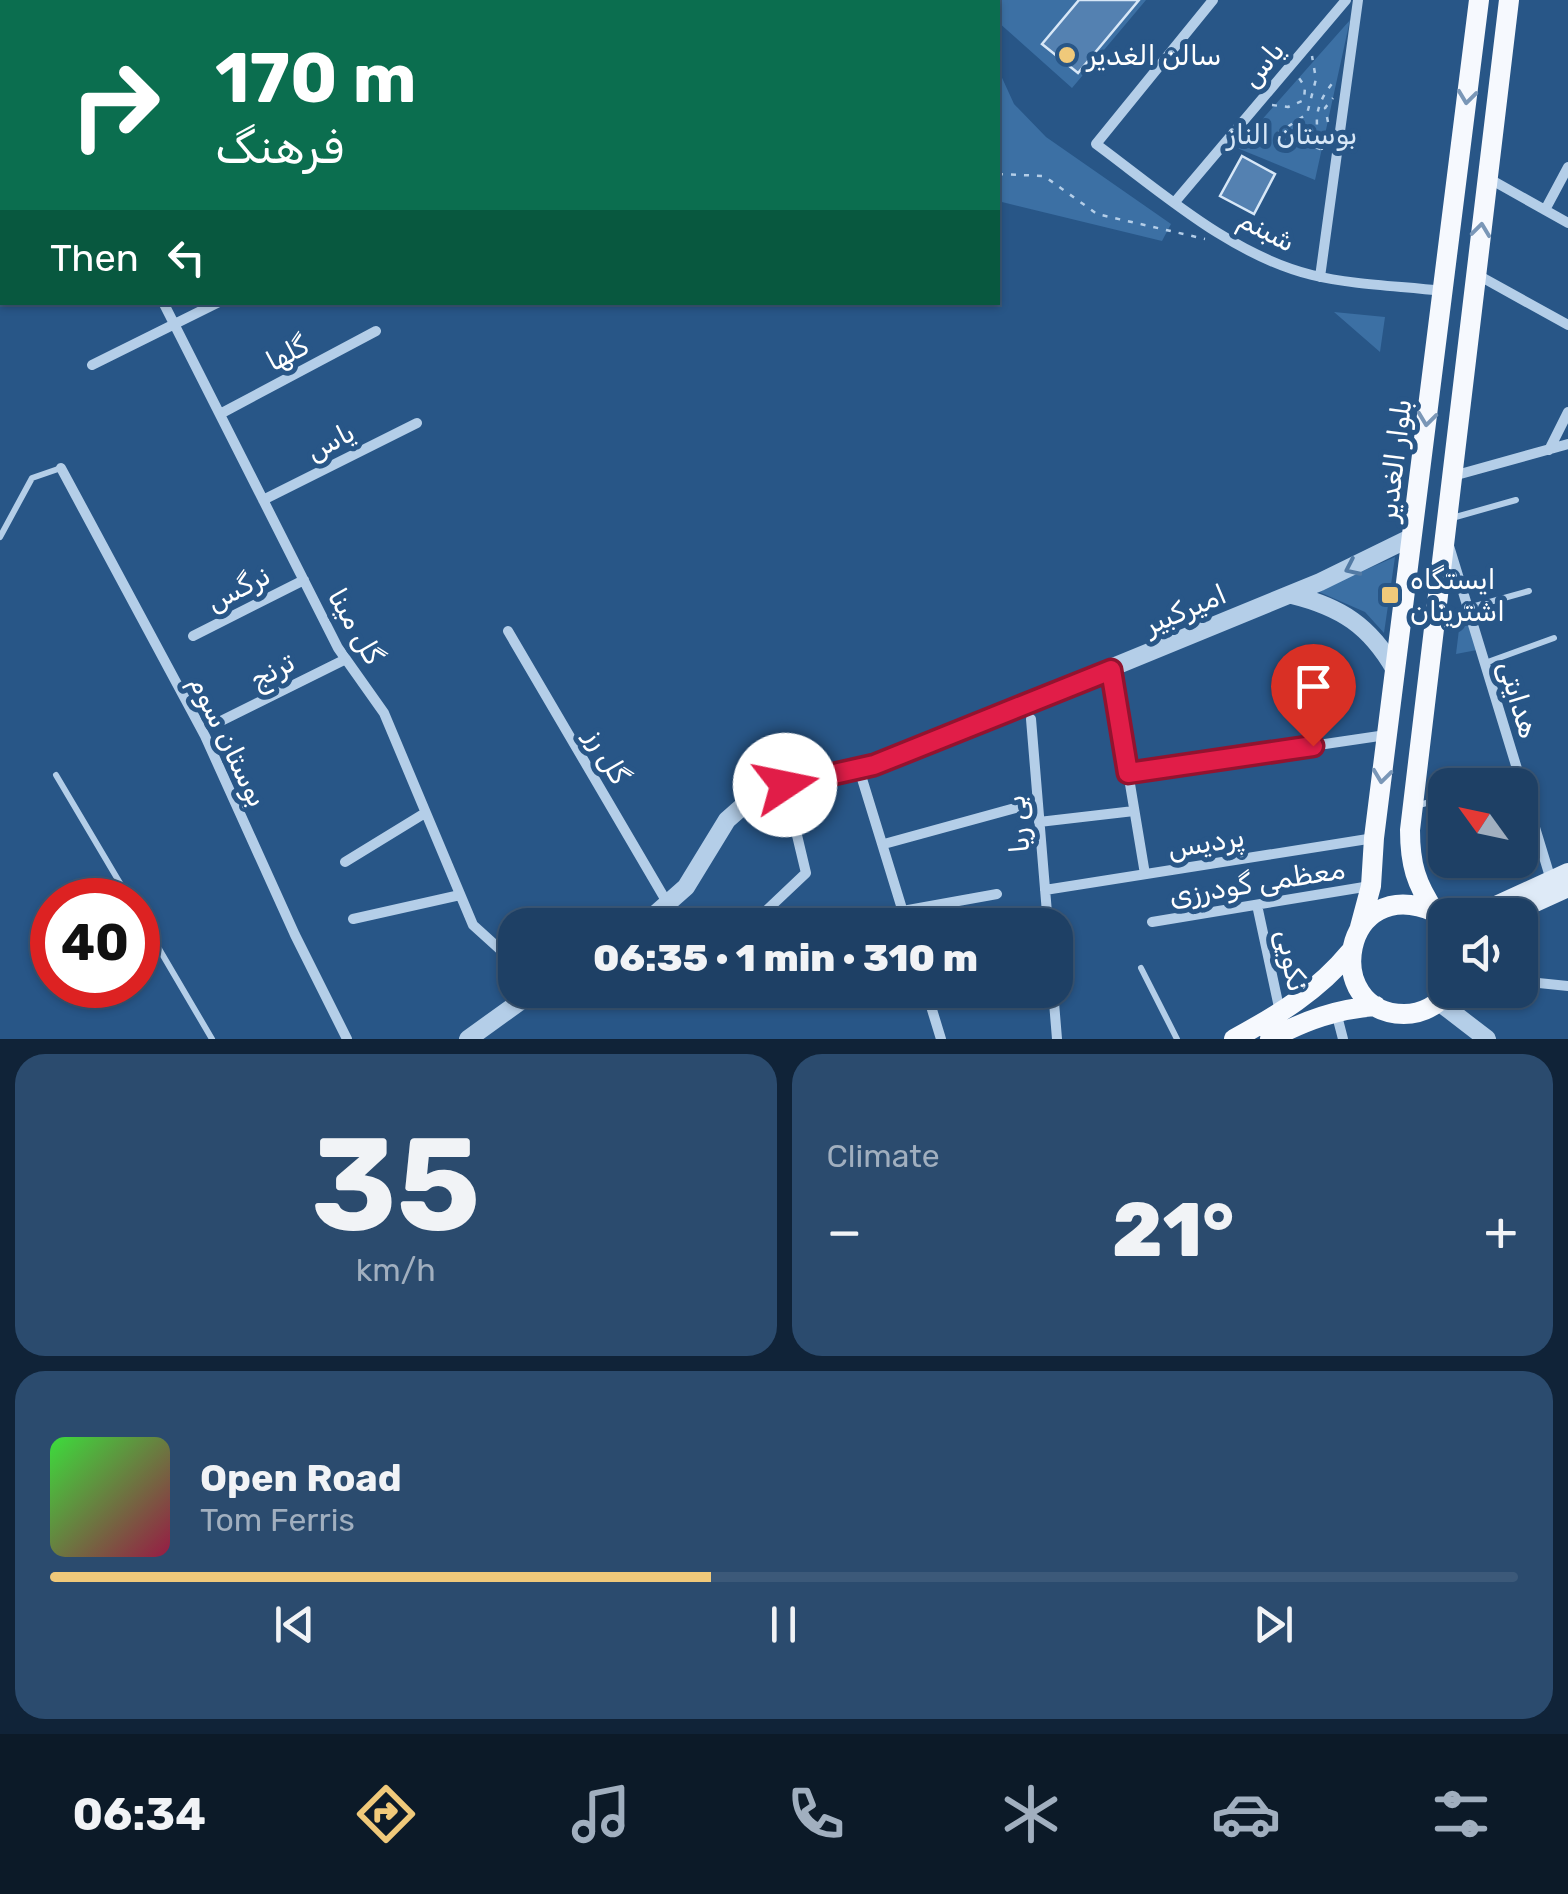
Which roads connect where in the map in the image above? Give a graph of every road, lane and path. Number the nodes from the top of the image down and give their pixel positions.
1 (1213, 0) edge
2 (1346, 0) edge
3 (1358, 0) edge
4 (1479, 0) edge
5 (1509, 0) edge
6 (1308, 44) junction
7 (1349, 64) junction
8 (1290, 66) junction
9 (1260, 100) junction
10 (1303, 101) junction
11 (1315, 105) junction
12 (1325, 108) dead end
13 (1234, 131) junction
14 (1278, 133) junction
15 (1568, 168) edge
16 (1000, 174) edge
17 (1487, 177) junction
18 (1174, 202) junction
19 (1545, 210) junction
20 (1568, 223) edge
21 (1215, 242) dead end
22 (1476, 274) junction
23 (1320, 277) junction
24 (1443, 291) junction
25 (164, 305) edge
26 (213, 305) edge
27 (174, 324) junction
28 (1568, 325) edge
29 (376, 332) dead end
30 (92, 365) dead end
31 (1568, 412) edge
32 (220, 414) junction
33 (417, 423) dead end
34 (1568, 444) edge
35 (1549, 450) junction
36 (60, 468) joint
37 (1452, 476) junction
38 (263, 500) junction
39 (1516, 500) dead end
40 (1446, 526) junction
41 (0, 537) edge
42 (1412, 537) junction
43 (304, 580) junction
44 (1529, 591) dead end
45 (1291, 594) junction
46 (1468, 608) junction
47 (508, 631) dead end
48 (192, 636) dead end
49 (1554, 638) dead end
50 (346, 659) junction
51 (1485, 663) junction
52 (1111, 670) junction
53 (1395, 670) junction
54 (1030, 719) dead end
55 (220, 722) dead end
56 (1387, 735) junction
57 (859, 769) junction
58 (1128, 773) junction
59 (56, 775) dead end
60 (785, 785) junction
61 (1038, 802) junction
62 (1428, 802) edge
63 (1413, 806) junction
64 (1134, 811) junction
65 (426, 813) junction
66 (1039, 822) junction
67 (1373, 843) junction
68 (884, 844) junction
69 (1410, 844) junction
70 (346, 862) dead end
71 (1144, 874) junction
72 (117, 878) edge
73 (1562, 880) edge
74 (1370, 886) junction
75 (1045, 890) junction
76 (997, 894) dead end
77 (460, 895) junction
78 (1516, 898) edge
79 (1535, 898) edge
80 (1428, 900) edge
81 (668, 905) junction
82 (664, 908) edge
83 (768, 908) edge
84 (903, 908) edge
85 (925, 908) edge
86 (1047, 908) edge
87 (1259, 910) junction
88 (1428, 912) edge
89 (353, 919) dead end
90 (1152, 922) dead end
91 (1360, 927) junction
92 (498, 948) edge
93 (160, 950) edge
94 (1350, 952) junction
95 (1141, 968) dead end
96 (1538, 983) edge
97 (1568, 986) edge
98 (1428, 1004) edge
99 (1376, 1006) junction
100 (507, 1008) edge
101 (932, 1008) edge
102 (1054, 1008) edge
103 (1456, 1008) edge
104 (1336, 1011) junction
105 (1280, 1013) junction
106 (1480, 1036) edge
107 (212, 1039) edge
108 (346, 1039) edge
109 (468, 1039) edge
110 (941, 1039) edge
111 (1057, 1039) edge
112 (1177, 1039) edge
113 (1234, 1039) edge
114 (1270, 1039) edge
115 (1343, 1039) edge

1 - 18 street, شبنم
2 - 6 street, یاس
3 - 7 street
4 -> 24 main road, بلوار الغدیر
5 - 17 main road
6 - 8 street, یاس
6 - 11 path
7 - 11 path
7 - 23 street
8 - 9 street, یاس
8 - 10 path
9 - 10 path
9 - 13 street, یاس
10 - 11 path
11 - 12 path
11 - 14 path
11 - 14 path
13 - 14 path
13 - 18 street, یاس
15 - 19 street
16 - 21 path
17 - 19 street
22 -> 17 main road
18 - 23 street, شبنم
19 - 20 street
22 - 28 street
22 - 37 main road
23 - 24 street, شبنم
24 -> 42 main road, بلوار الغدیر
25 - 27 street, گل مینا
26 - 27 street
27 - 30 street
27 - 32 street, گل مینا
29 - 32 street, گلها
31 - 35 street
32 - 38 street, گل مینا
33 - 38 street, یاس
34 - 35 street
35 - 37 street
36 - 41 lane
36 - 108 street, بوستان سوم
37 - 40 main road
38 - 43 street, گل مینا
39 - 40 lane
40 - 46 street, هدایتی
40 - 63 main road
42 -> 45 street, امیرکبیر
42 - 53 main road, بلوار الغدیر
43 - 48 street, نرگس
43 - 50 street, گل مینا
44 - 46 lane
45 - 52 street, امیرکبیر
45 - 53 street
46 - 51 street, هدایتی
47 - 81 street, گل رز
49 - 51 lane
50 - 55 street, ترنج
50 - 65 street, گل مینا
51 - 73 street, هدایتی
52 - 57 street, امیرکبیر
52 - 58 street
53 - 56 main road, بلوار الغدیر
54 - 61 street, بی ریا
56 - 58 street
56 -> 67 main road, بلوار الغدیر
57 - 60 street, امیرکبیر
57 - 68 street
58 - 64 street
59 - 72 lane
60 - 81 street, امیرکبیر
60 - 83 street
61 - 66 street, بی ریا
61 - 68 street
62 - 63 lane
63 - 69 main road
64 - 66 street
64 - 71 street
65 - 70 street
65 - 77 street, گل مینا
66 - 75 street, بی ریا
67 - 69 main road
67 - 71 street, پردیس
67 - 74 main road, بلوار الغدیر
68 - 84 street
69 - 80 main road
71 - 75 street, پردیس
73 - 78 main road
73 - 79 main road
74 - 87 street, معظمی گودرزی
74 - 91 main road, بلوار الغدیر
75 - 86 street, بی ریا
76 - 85 street
77 - 89 street
77 - 92 street, گل مینا
81 - 82 street, امیرکبیر
87 - 90 street, معظمی گودرزی
87 - 105 street, نکویی
88 - 91 main road
91 - 94 main road, بلوار الغدیر
93 - 107 lane
94 - 99 main road
94 - 105 main road
95 - 112 lane
96 - 97 street
98 - 99 main road
99 - 104 main road
100 - 109 street
101 - 110 street
102 - 111 street
103 - 106 street
104 - 114 main road
104 - 115 street
105 - 113 main road

